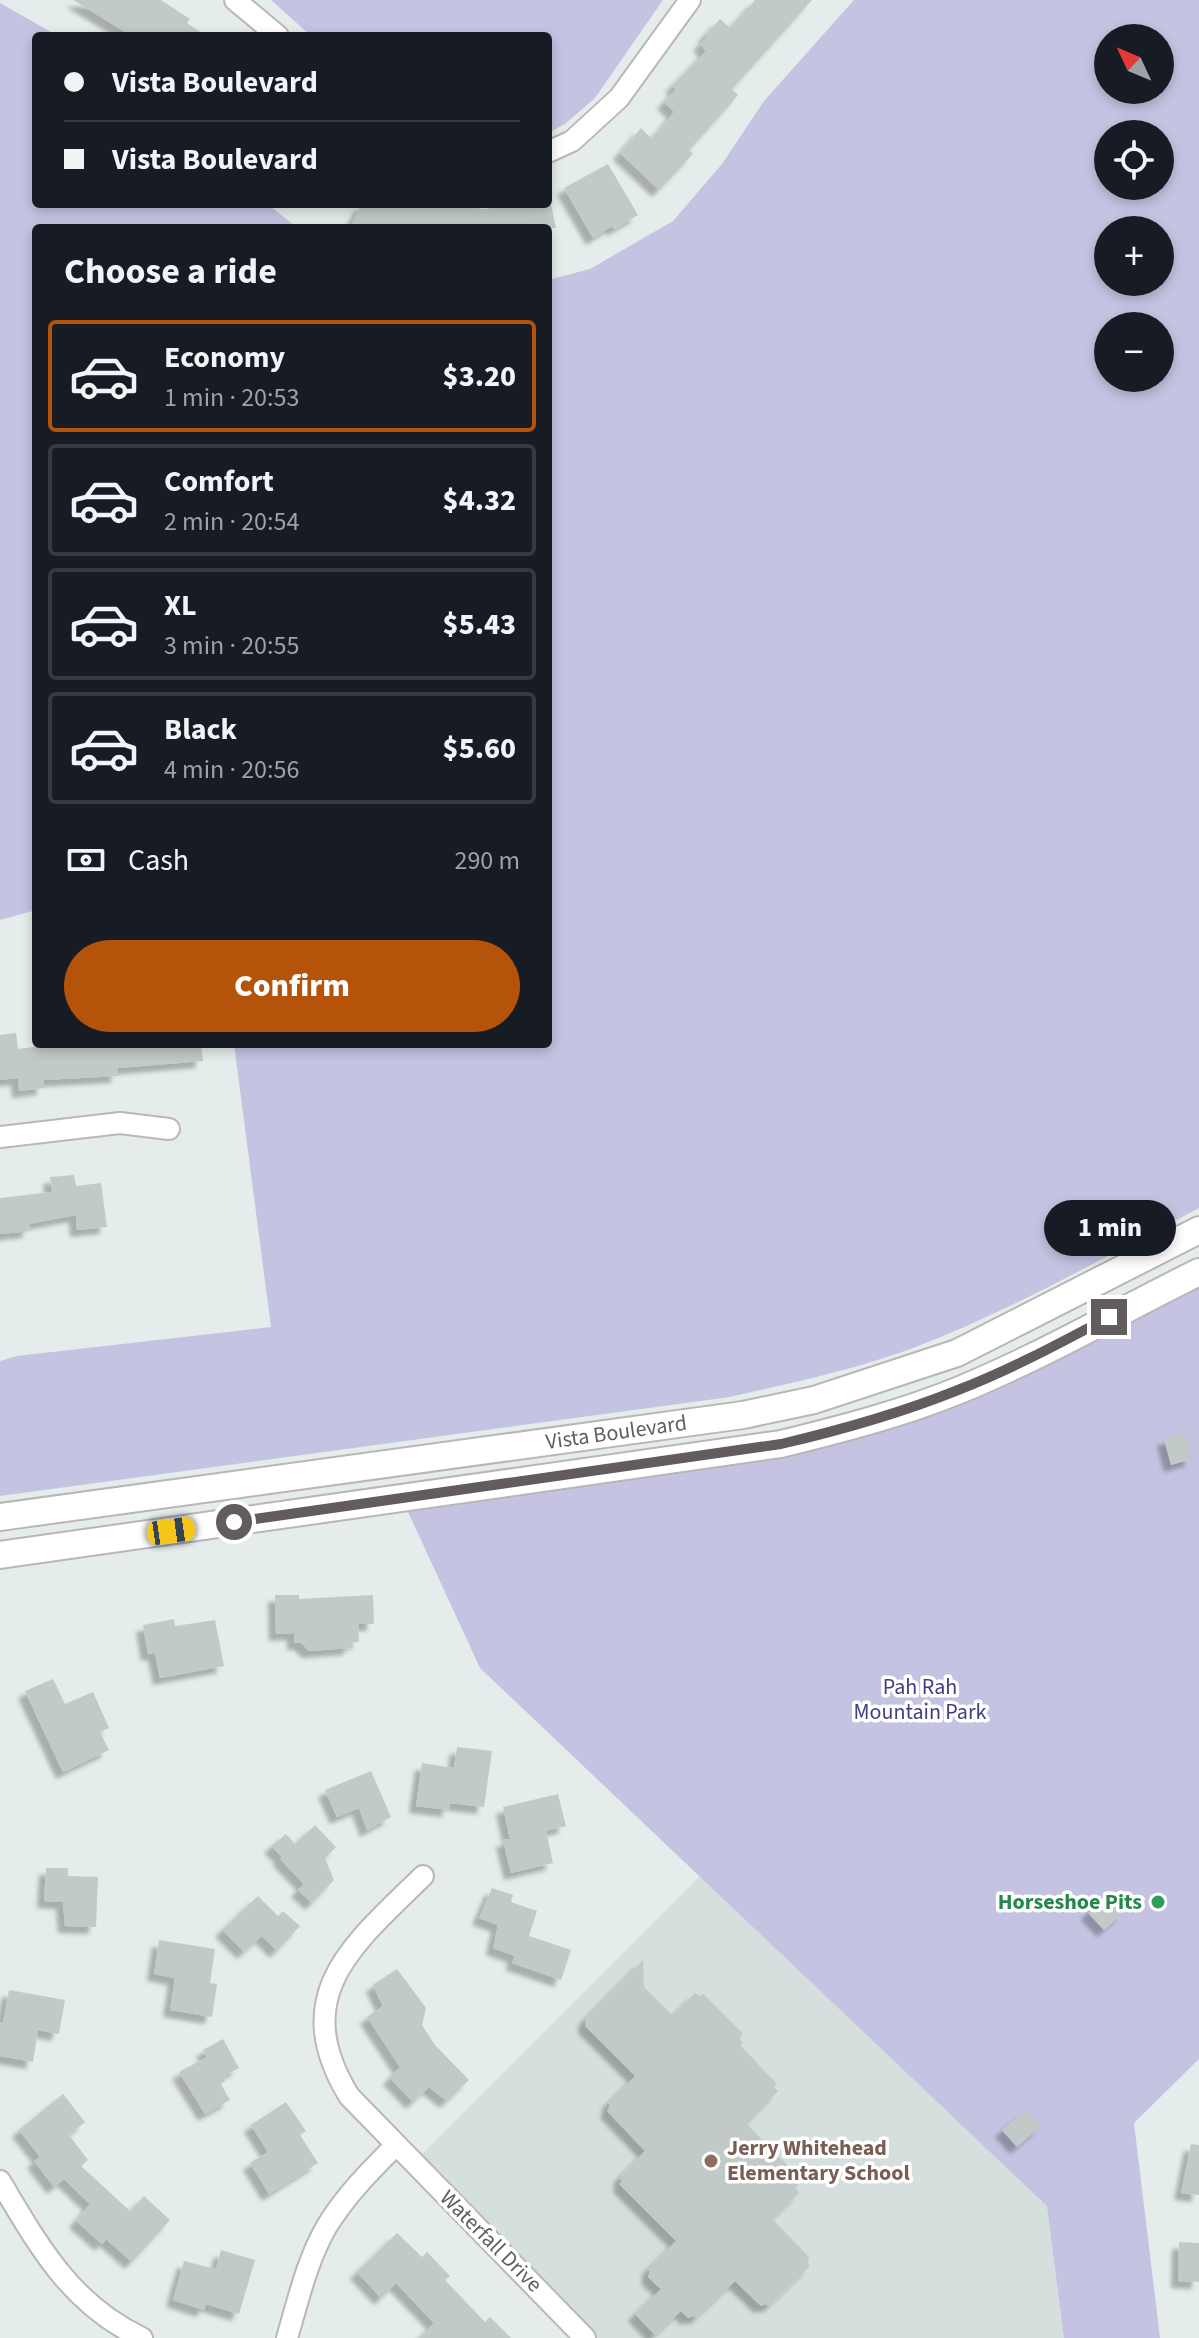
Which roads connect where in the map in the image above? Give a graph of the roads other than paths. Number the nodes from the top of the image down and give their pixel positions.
1 (235, 0) edge
2 (690, 0) edge
3 (273, 32) edge
4 (552, 150) edge
5 (169, 1129) dead end
6 (0, 1137) edge
7 (1199, 1230) edge
8 (1199, 1272) edge
9 (0, 1517) edge
10 (0, 1555) edge
11 (423, 1876) dead end
12 (396, 2145) junction
13 (0, 2181) edge
14 (142, 2338) edge
15 (287, 2338) edge
16 (585, 2338) edge

1 - 3 street
2 - 4 street
5 - 6 street
7 - 9 main road, Vista Boulevard
8 - 10 main road, Vista Boulevard
11 - 12 street, Waterfall Drive
12 - 15 street
12 - 16 street, Waterfall Drive
13 - 14 street

